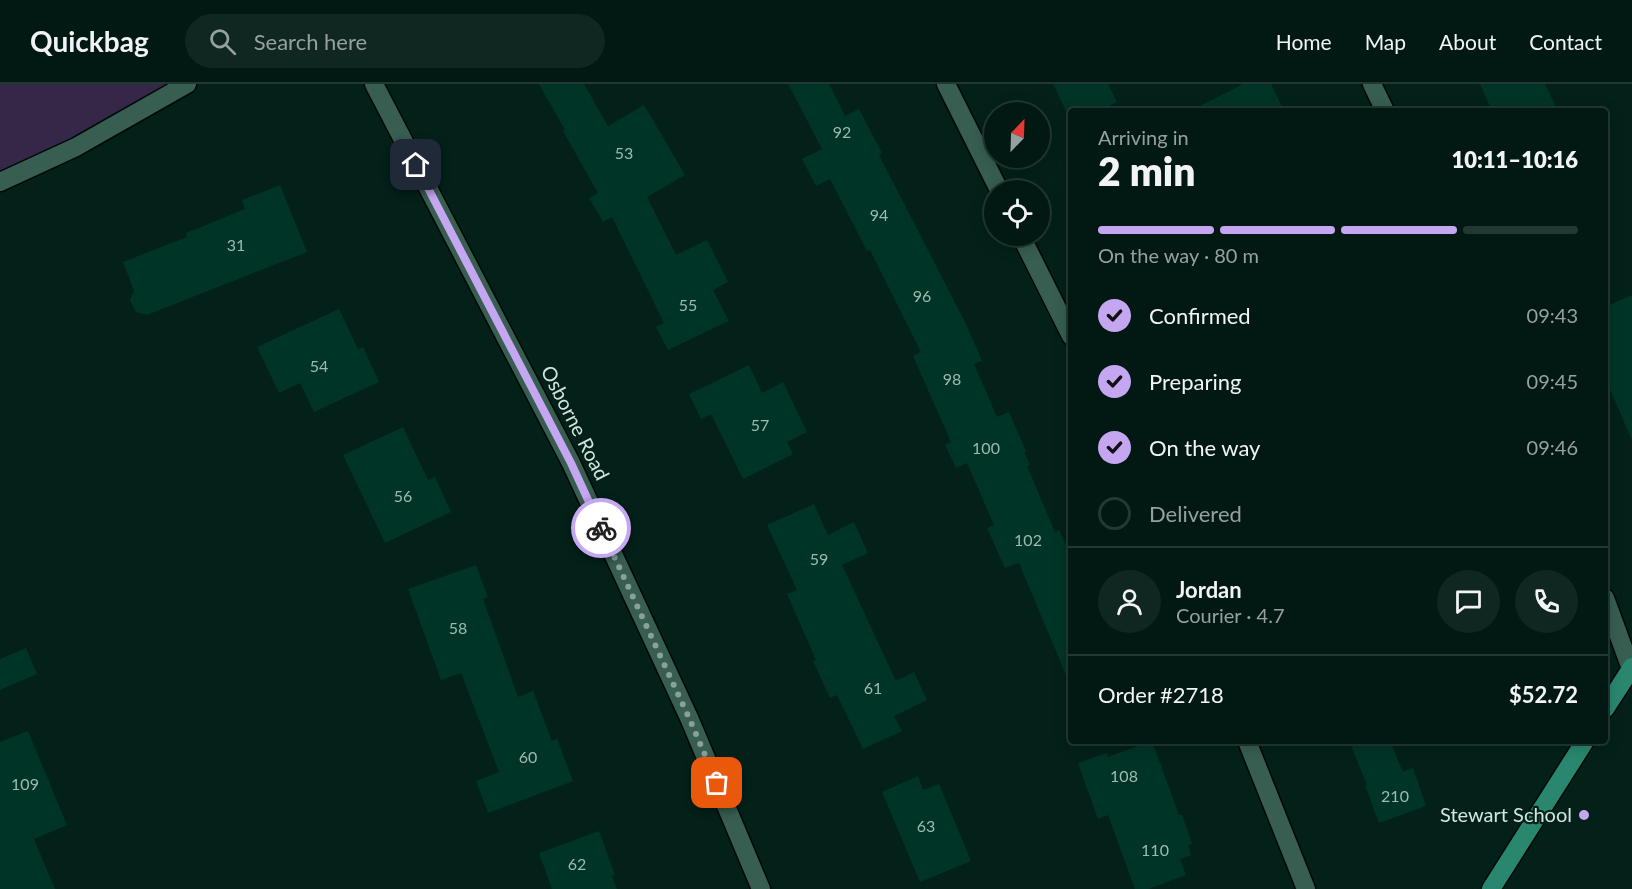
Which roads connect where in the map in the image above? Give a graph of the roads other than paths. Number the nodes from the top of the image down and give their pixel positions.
1 (187, 84) edge
2 (374, 84) edge
3 (946, 84) edge
4 (1372, 84) edge
5 (1384, 108) edge
6 (994, 180) edge
7 (0, 182) edge
8 (1026, 246) edge
9 (1068, 330) edge
10 (1608, 606) edge
11 (1631, 668) edge
12 (1608, 704) edge
13 (1248, 744) edge
14 (1583, 744) edge
15 (761, 889) edge
16 (1306, 889) edge
17 (1491, 889) edge

1 - 7 street
2 - 15 street, Osborne Road
3 - 6 street
4 - 5 street
8 - 9 street
10 - 11 street
11 - 12 main road
13 - 16 street
14 - 17 main road

